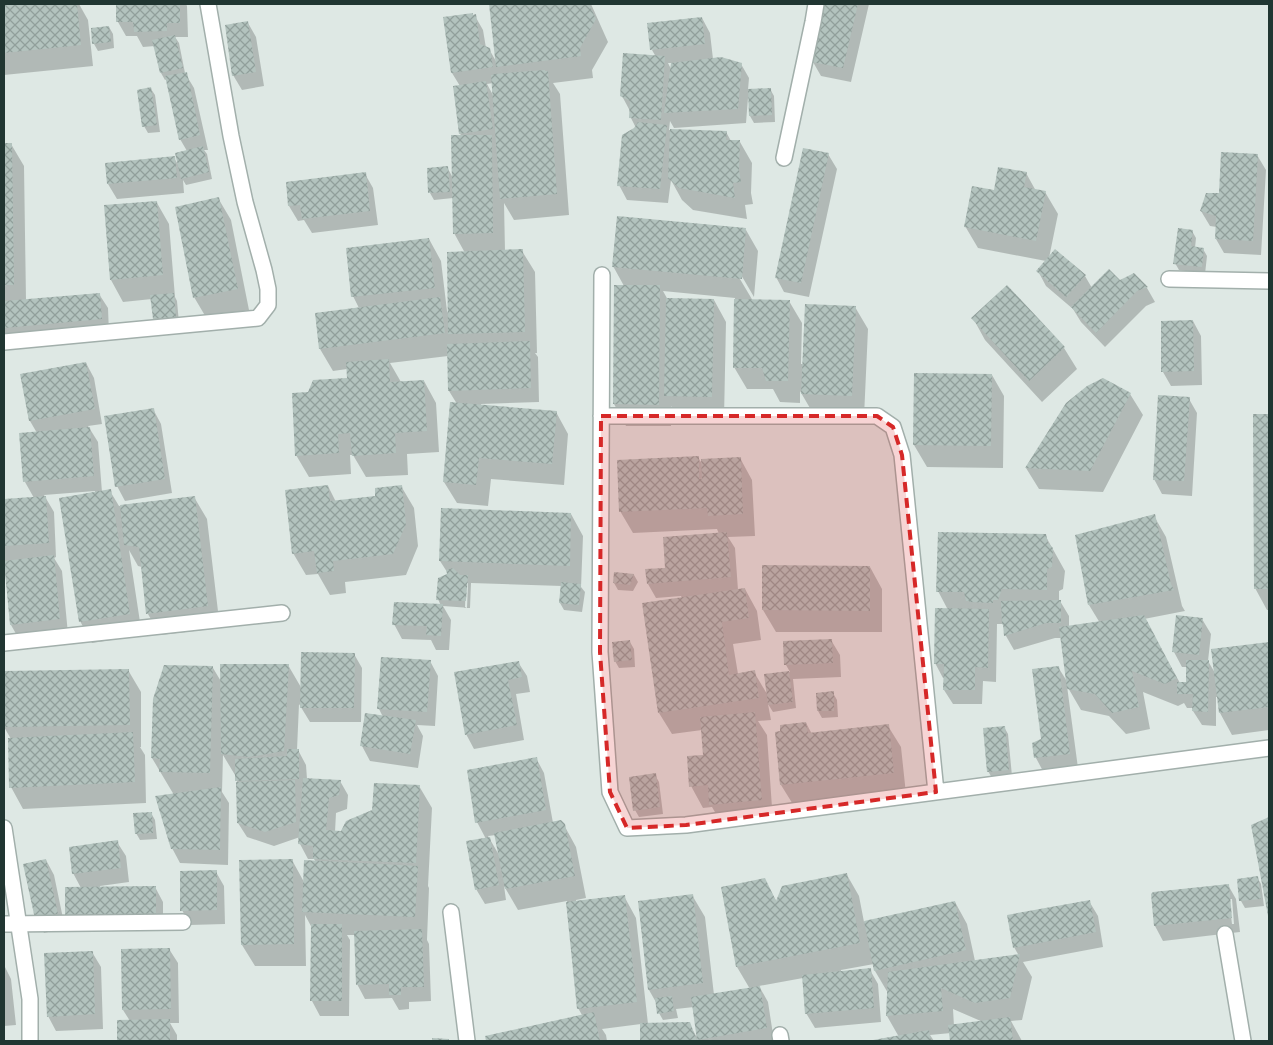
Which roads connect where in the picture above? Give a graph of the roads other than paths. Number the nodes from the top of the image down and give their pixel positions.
1 (208, 4) edge
2 (816, 4) edge
3 (784, 158) dead end
4 (602, 275) dead end
5 (1169, 279) dead end
6 (1269, 281) edge
7 (4, 342) edge
8 (601, 416) junction
9 (282, 613) dead end
10 (4, 643) edge
11 (1269, 748) edge
12 (936, 792) junction
13 (4, 828) edge
14 (451, 912) dead end
15 (183, 922) dead end
16 (11, 924) edge
17 (1225, 934) dead end
18 (30, 1041) edge
19 (467, 1041) edge
20 (1243, 1041) edge

1 - 7 street
2 - 3 street
4 - 8 street
5 - 6 street
8 - 12 street
8 - 12 street
9 - 10 street
11 - 12 street
13 - 16 street
14 - 19 street
15 - 16 street
16 - 18 street
17 - 20 street

